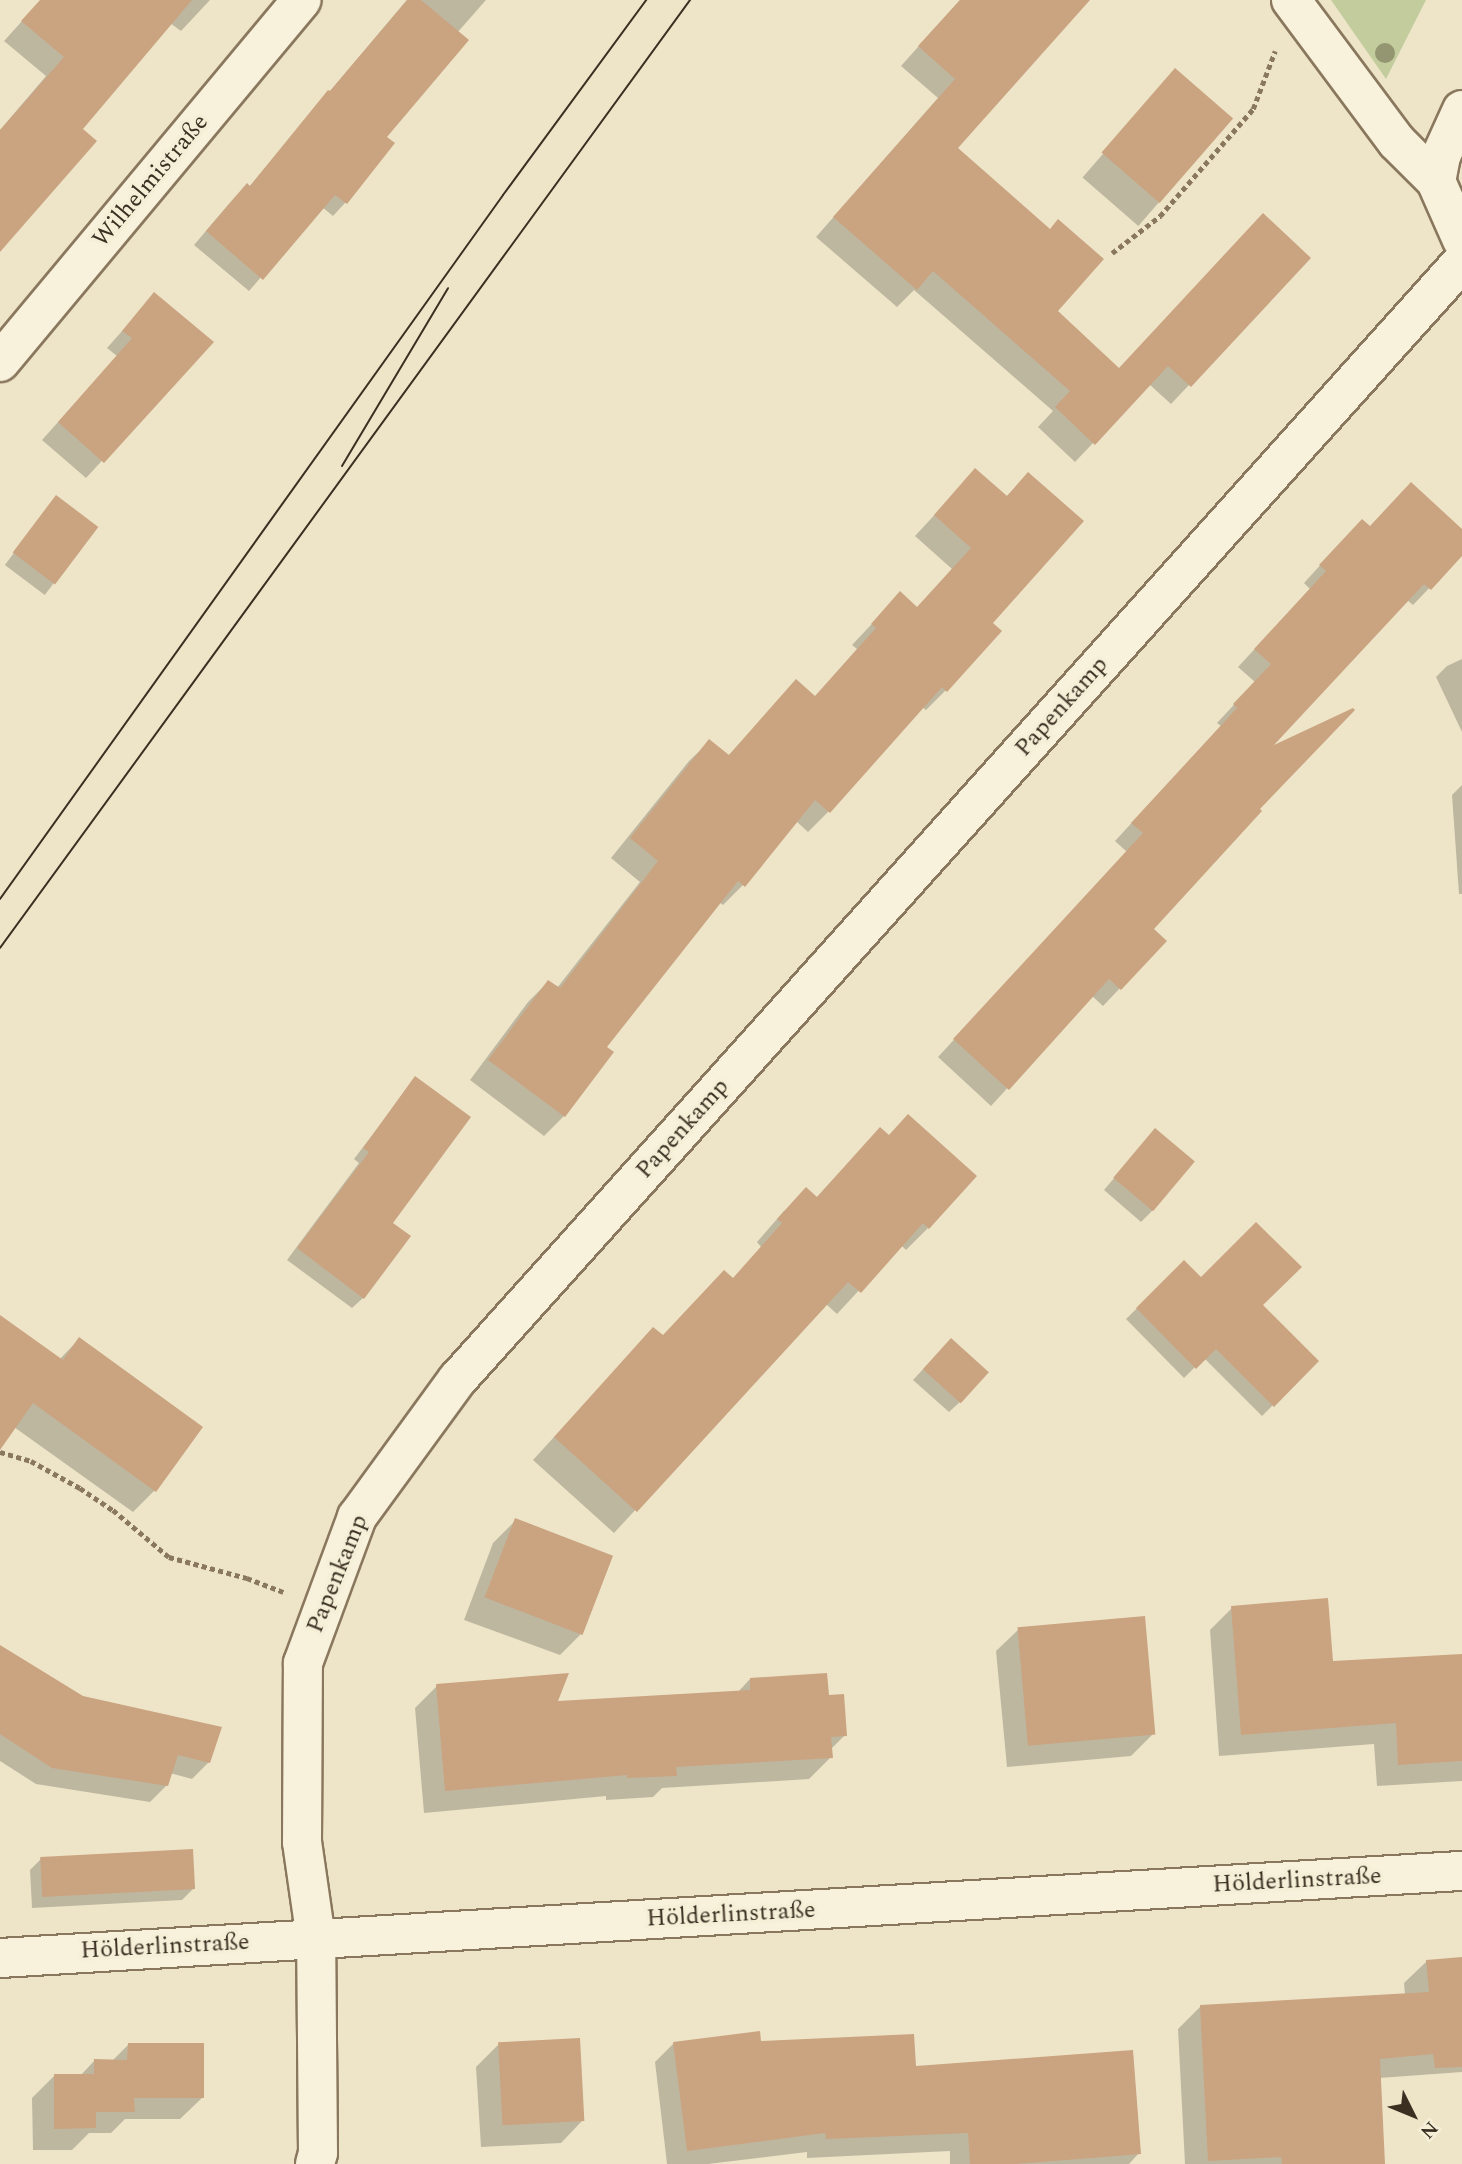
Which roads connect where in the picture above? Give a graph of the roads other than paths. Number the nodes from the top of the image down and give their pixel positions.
1 (302, 0) edge
2 (1291, 0) edge
3 (1462, 110) edge
4 (1436, 181) junction
5 (1462, 240) edge
6 (1462, 262) edge
7 (0, 362) edge
8 (1462, 1871) edge
9 (316, 1939) junction
10 (0, 1958) edge
11 (315, 2164) edge

1 - 7 street, Wilhelmistraße
2 - 4 street
3 - 4 street
4 - 5 street
6 - 9 street, Papenkamp
8 - 9 street, Hölderlinstraße
9 - 10 street, Hölderlinstraße
9 - 11 street, Papenkamp

